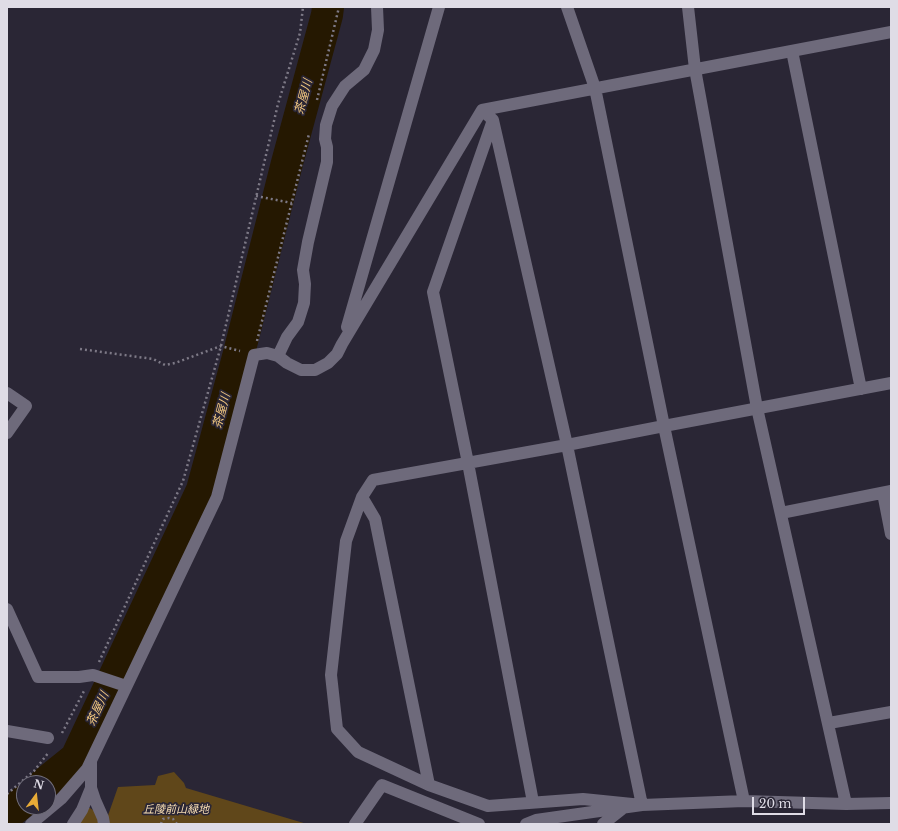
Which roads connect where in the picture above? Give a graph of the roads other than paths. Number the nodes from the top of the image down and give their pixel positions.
1 (377, 7) edge
2 (439, 7) edge
3 (567, 7) edge
4 (688, 7) edge
5 (891, 32) edge
6 (792, 51) junction
7 (695, 69) junction
8 (595, 88) junction
9 (482, 110) junction
10 (492, 120) junction
11 (342, 344) junction
12 (278, 356) junction
13 (891, 383) edge
14 (861, 389) junction
15 (7, 393) edge
16 (757, 408) junction
17 (664, 426) junction
18 (7, 433) edge
19 (567, 446) junction
20 (468, 463) junction
21 (887, 492) edge
22 (362, 497) junction
23 (781, 513) junction
24 (891, 534) edge
25 (7, 609) edge
26 (126, 686) junction
27 (891, 712) edge
28 (829, 723) junction
29 (7, 731) edge
30 (53, 738) road end
31 (91, 760) junction
32 (429, 785) junction
33 (91, 788) junction
34 (744, 801) junction
35 (533, 802) junction
36 (891, 803) edge
37 (846, 804) junction
38 (642, 805) junction
39 (623, 808) junction
40 (31, 824) edge
41 (73, 824) edge
42 (104, 824) edge
43 (356, 824) edge
44 (479, 824) edge
45 (526, 824) edge
46 (603, 824) edge

1 - 12 street
2 - 11 street
3 - 8 street
4 - 7 street
5 - 6 street
6 - 7 street
6 - 14 street
7 - 8 street
7 - 16 street
8 - 9 street
8 - 17 street
9 - 10 street
9 - 11 street
10 - 19 street
10 - 20 street
11 - 12 street
12 - 26 street
13 - 14 street
14 - 16 street
15 - 18 street
16 - 17 street
16 - 23 street
17 - 19 street
17 - 34 street
19 - 20 street
19 - 38 street
20 - 22 street
20 - 35 street
21 - 23 street
21 - 24 street
22 - 32 street
22 - 32 street
23 - 28 street
25 - 26 street
26 - 31 street
27 - 28 street
28 - 37 street
29 - 30 street
31 - 33 street
31 - 40 street
32 - 35 street
33 - 41 street
33 - 42 street
34 - 37 street
34 - 38 street
35 - 38 street
36 - 37 street
38 - 39 street
39 - 45 street
39 - 46 street
43 - 44 street

